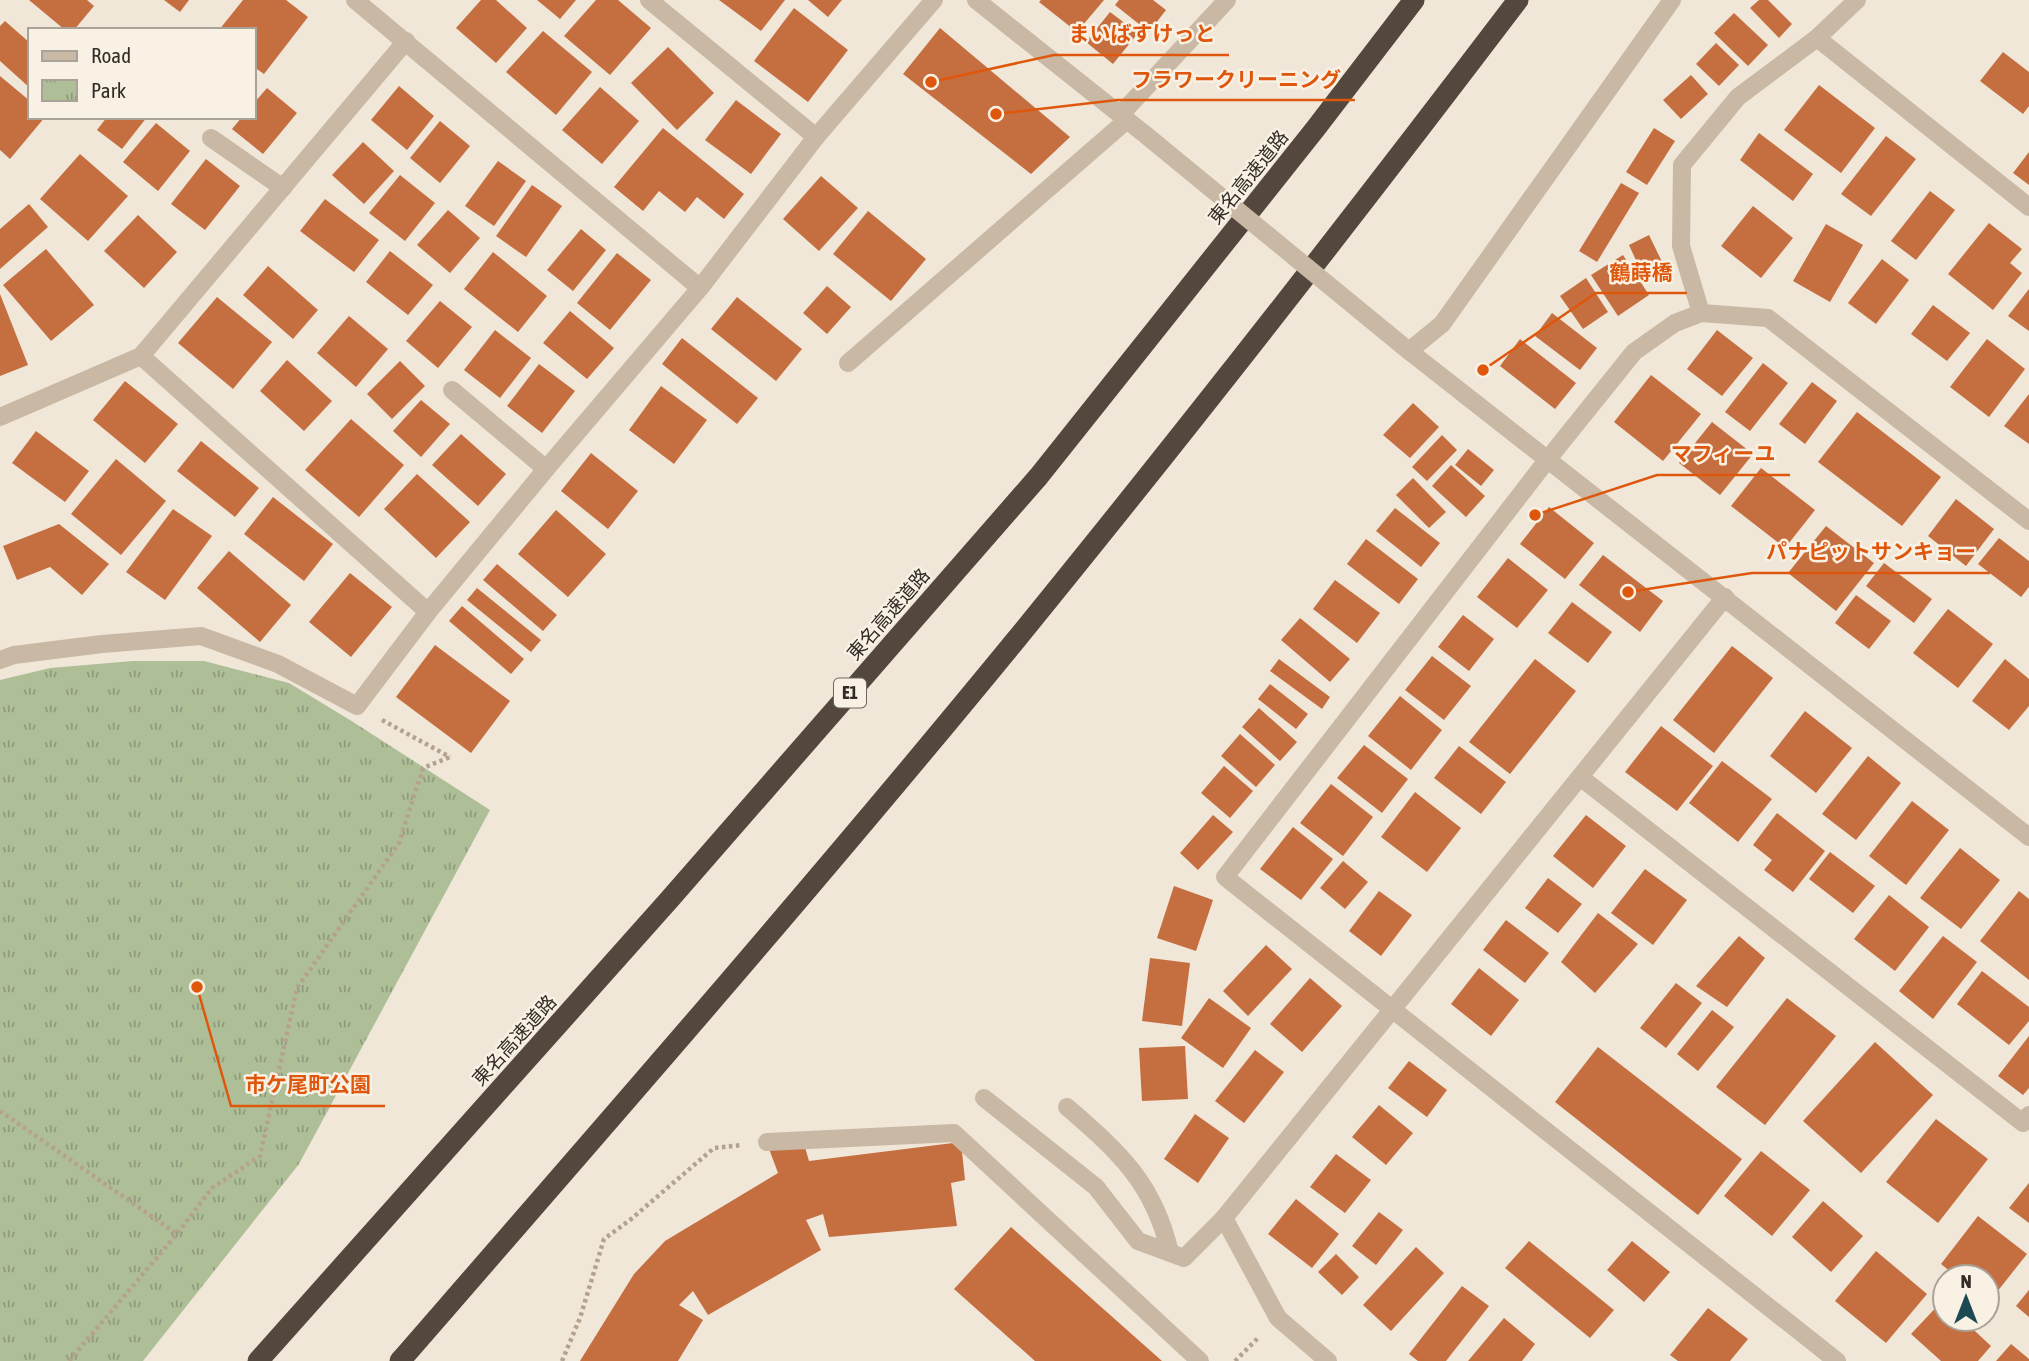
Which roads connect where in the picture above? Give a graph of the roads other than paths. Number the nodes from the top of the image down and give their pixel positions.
1 (355, 0) edge
2 (649, 0) edge
3 (933, 0) edge
4 (976, 0) edge
5 (1227, 0) edge
6 (1414, 0) edge
7 (1518, 0) edge
8 (1672, 0) edge
9 (1857, 0) edge
10 (1817, 38) junction
11 (406, 41) junction
12 (1124, 117) junction
13 (816, 137) junction
14 (211, 138) dead end
15 (283, 188) junction
16 (2029, 207) edge
17 (700, 288) junction
18 (1701, 313) junction
19 (1409, 351) junction
20 (141, 356) junction
21 (848, 363) dead end
22 (453, 390) dead end
23 (0, 417) edge
24 (1548, 459) junction
25 (546, 469) junction
26 (2029, 521) edge
27 (1725, 597) junction
28 (428, 612) junction
29 (0, 660) edge
30 (1580, 777) junction
31 (2029, 837) edge
32 (1392, 1009) junction
33 (984, 1098) dead end
34 (1067, 1107) dead end
35 (2029, 1115) edge
36 (767, 1142) road end
37 (1224, 1218) junction
38 (1170, 1252) junction
39 (258, 1361) edge
40 (400, 1361) edge
41 (1200, 1361) edge
42 (1328, 1361) edge
43 (1837, 1361) edge

1 - 11 street
2 - 13 street
3 - 13 street
4 - 12 street
5 - 12 street
6 - 39 highway, 東名高速道路 / E1
7 - 40 highway
8 - 19 street
9 - 10 street
10 - 16 street
10 - 18 street
11 - 15 street
11 - 17 street
12 - 19 street, bridge
12 - 21 street
13 - 17 street
14 - 15 street
15 - 20 street
17 - 25 street
18 - 24 street
18 - 26 street
19 - 24 street
20 - 23 street
20 - 28 street
22 - 25 street
24 - 27 street
24 - 32 street
25 - 28 street
27 - 30 street
27 - 31 street
28 - 29 street
30 - 32 street
30 - 35 street
32 - 37 street
32 - 43 street
33 - 38 street
34 - 38 street
36 - 41 street
37 - 38 street
37 - 42 street

